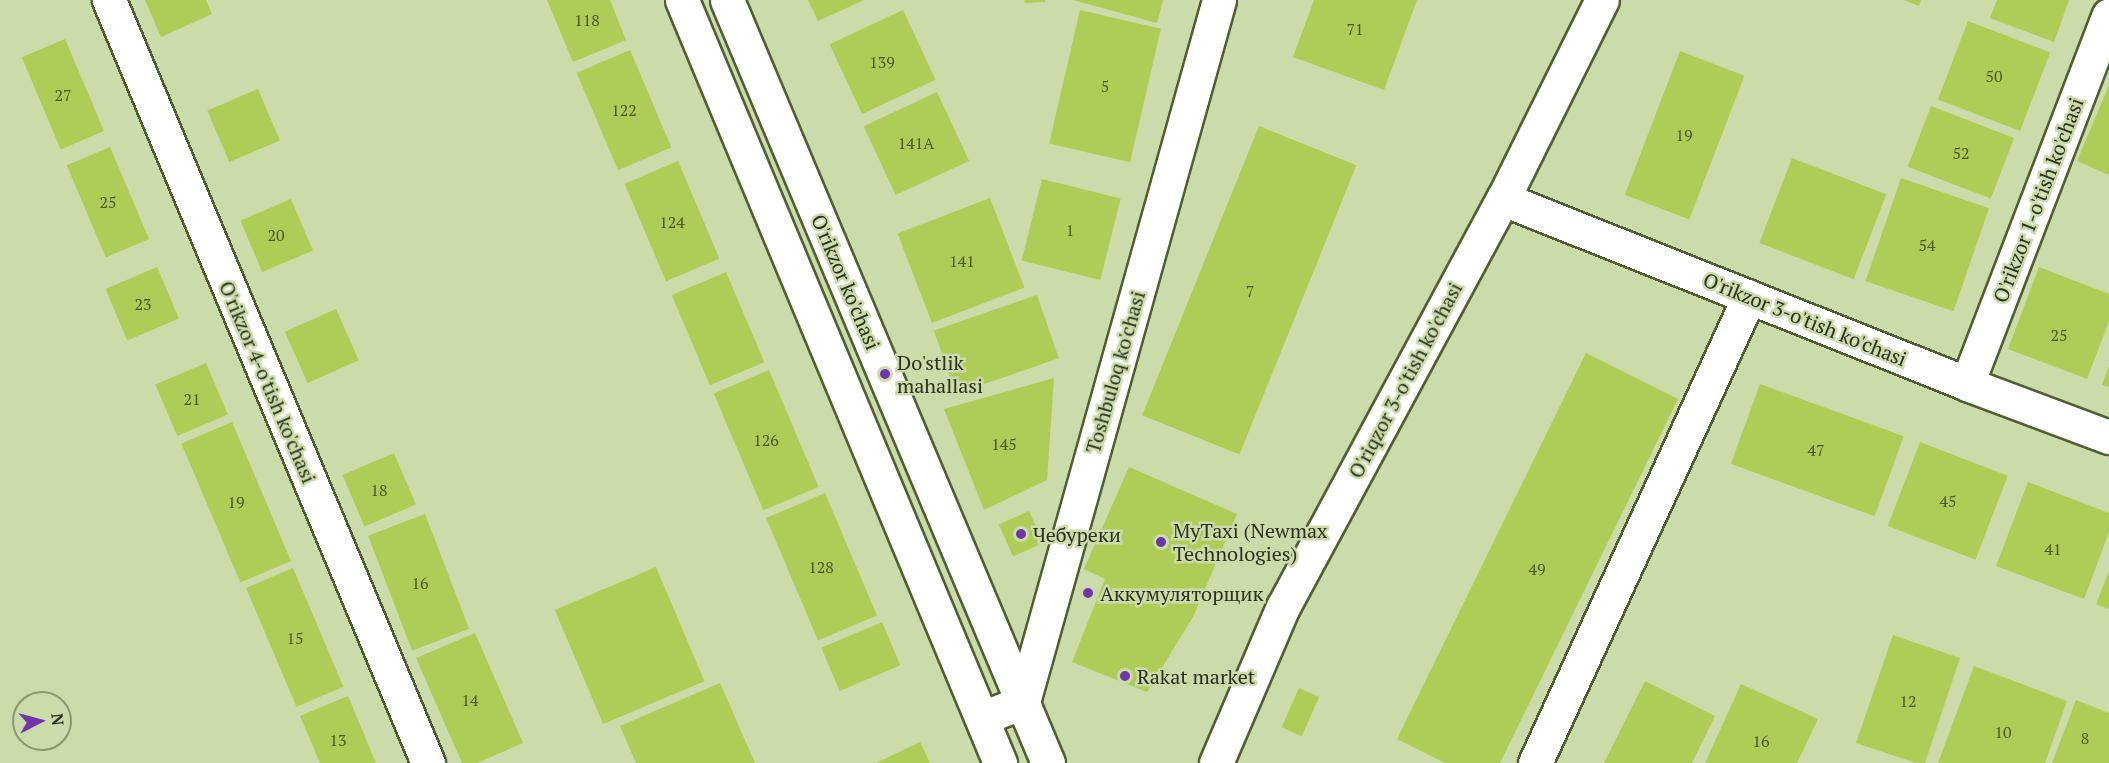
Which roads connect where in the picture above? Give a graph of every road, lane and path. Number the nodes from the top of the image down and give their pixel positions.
1 (109, 0) edge
2 (682, 0) edge
3 (727, 0) edge
4 (1219, 0) edge
5 (1602, 0) edge
6 (2109, 15) edge
7 (1503, 199) junction
8 (1749, 297) junction
9 (1967, 384) junction
10 (2109, 437) edge
11 (1023, 702) junction
12 (982, 718) junction
13 (428, 763) edge
14 (1000, 763) edge
15 (1048, 763) edge
16 (1216, 763) edge
17 (1535, 763) edge

1 - 13 street, O'rikzor 4-o'tish ko'chasi
2 - 12 street
3 - 11 street, O'rikzor ko'chasi
4 - 11 street, Toshbuloq ko'chasi
5 - 7 street, O'riqzor 3-o'tish ko'chasi
6 - 9 street, O'rikzor 1-o'tish ko'chasi
7 - 8 street, O'rikzor 3-o'tish ko'chasi
7 - 16 street, O'riqzor 3-o'tish ko'chasi
8 - 9 street, O'rikzor 3-o'tish ko'chasi
8 - 17 street
9 - 10 street, O'rikzor 3-o'tish ko'chasi
11 - 12 street
11 - 15 street, O'rikzor ko'chasi
12 - 14 street

